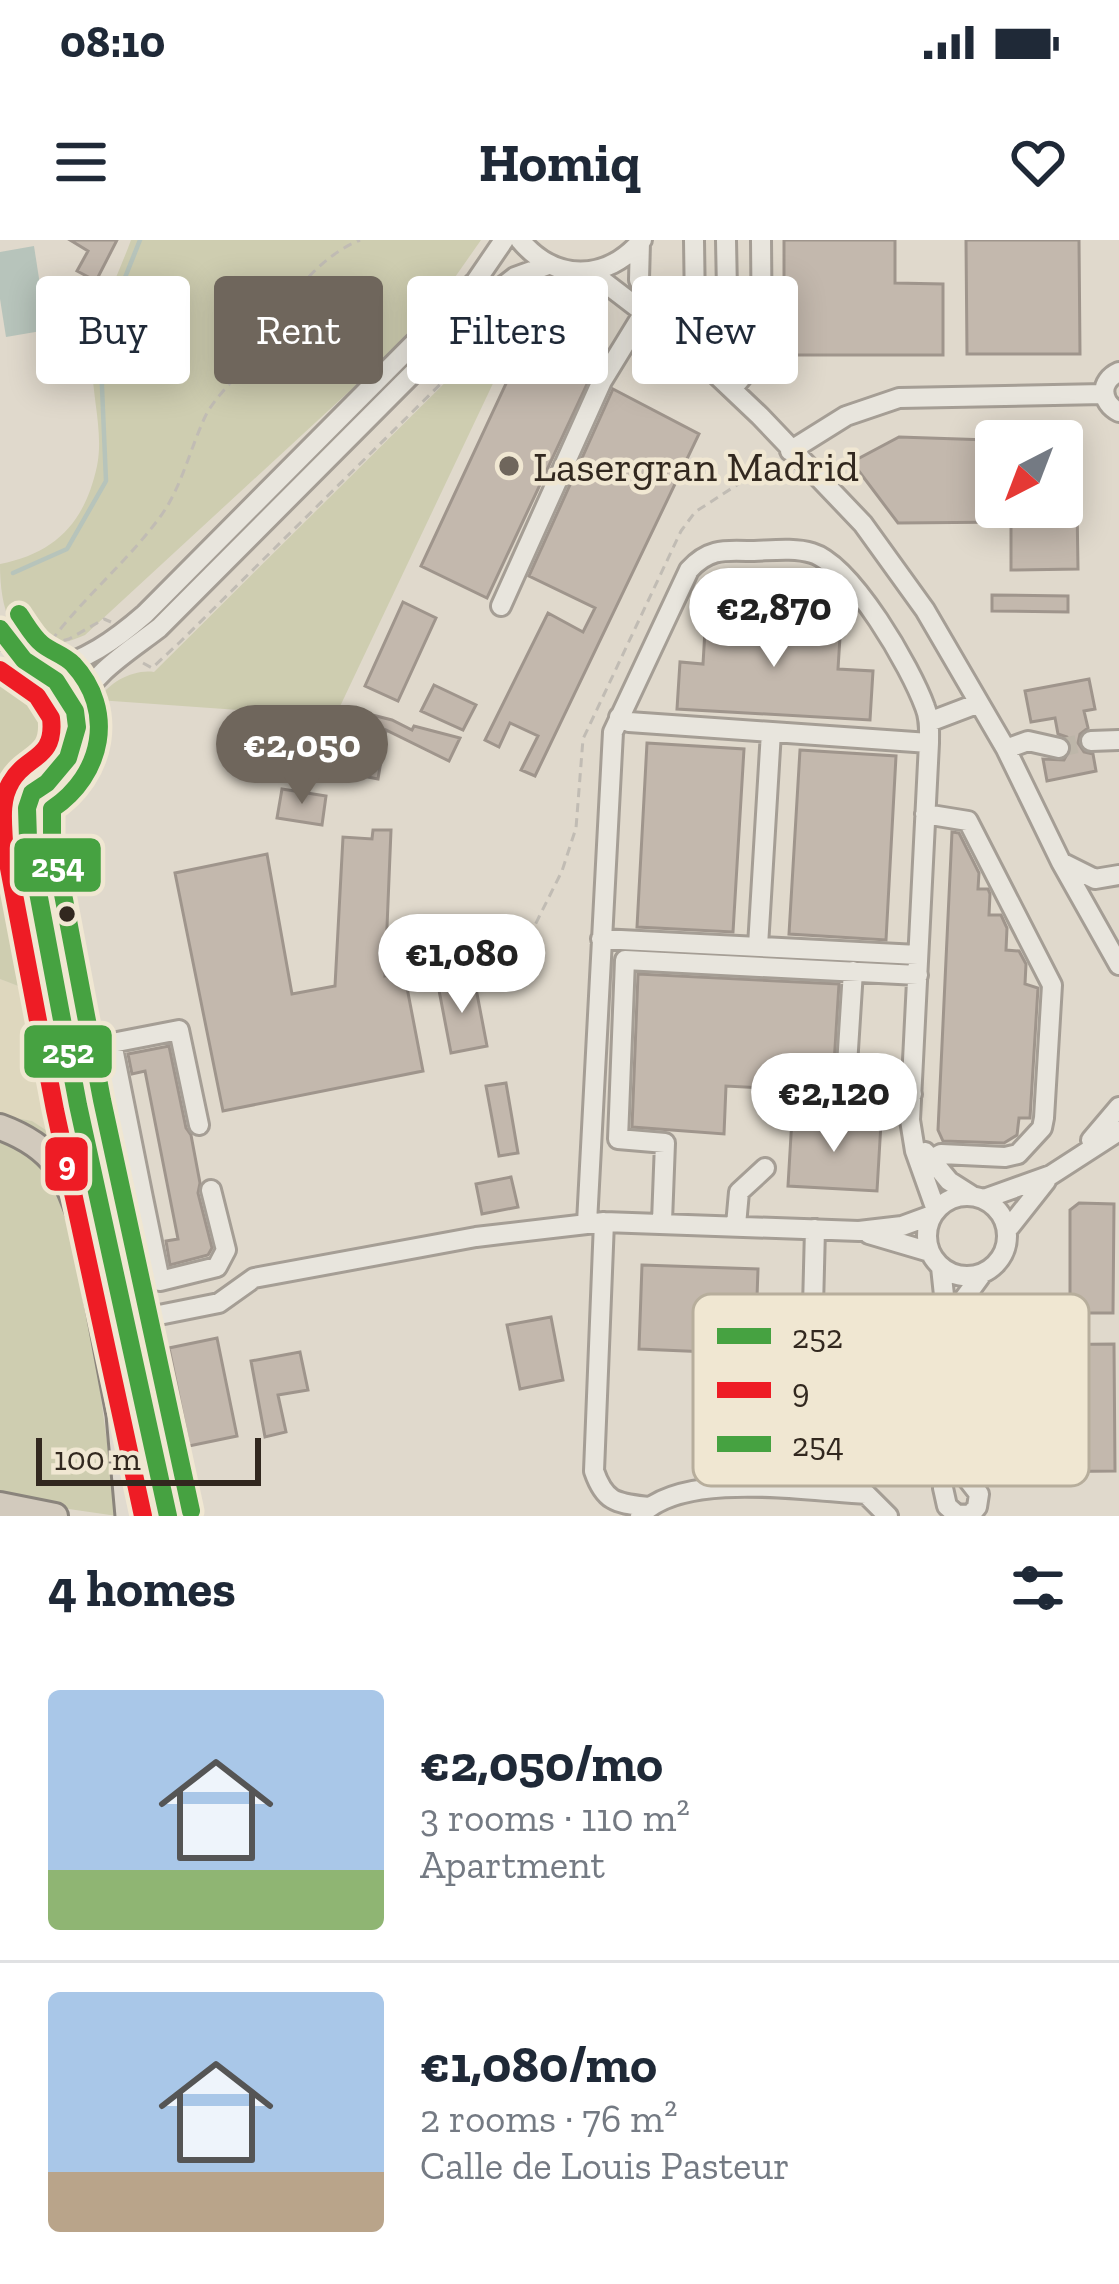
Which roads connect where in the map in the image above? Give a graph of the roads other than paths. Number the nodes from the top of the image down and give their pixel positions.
1 (504, 240) edge
2 (520, 240) edge
3 (694, 240) edge
4 (726, 240) edge
5 (761, 240) edge
6 (641, 241) edge
7 (548, 265) junction
8 (591, 272) junction
9 (639, 276) edge
10 (695, 276) edge
11 (727, 276) edge
12 (761, 276) edge
13 (632, 305) edge
14 (632, 332) edge
15 (1119, 372) edge
16 (727, 384) edge
17 (737, 384) edge
18 (732, 389) junction
19 (1104, 394) junction
20 (1119, 412) edge
21 (790, 451) junction
22 (501, 605) dead end
23 (0, 629) edge
24 (0, 662) edge
25 (36, 667) junction
26 (979, 703) junction
27 (74, 710) junction
28 (619, 717) junction
29 (929, 722) junction
30 (771, 732) junction
31 (1119, 740) edge
32 (1091, 741) tunnel mouth
33 (928, 743) junction
34 (1058, 748) tunnel mouth
35 (1006, 749) junction
36 (32, 793) junction
37 (0, 797) edge
38 (0, 811) edge
39 (925, 814) junction
40 (1060, 862) junction
41 (1119, 875) edge
42 (601, 938) junction
43 (1103, 940) junction
44 (758, 946) junction
45 (918, 965) junction
46 (1119, 965) edge
47 (853, 971) junction
48 (1119, 980) edge
49 (912, 1094) junction
50 (1119, 1107) edge
51 (910, 1120) junction
52 (199, 1125) dead end
53 (0, 1126) edge
54 (1119, 1131) edge
55 (1077, 1156) junction
56 (930, 1160) junction
57 (765, 1168) dead end
58 (1051, 1175) junction
59 (211, 1190) dead end
60 (977, 1197) junction
61 (143, 1198) junction
62 (934, 1212) junction
63 (93, 1220) junction
64 (662, 1222) junction
65 (596, 1223) junction
66 (736, 1225) junction
67 (815, 1229) junction
68 (1008, 1229) junction
69 (859, 1231) junction
70 (936, 1260) junction
71 (982, 1274) junction
72 (813, 1294) edge
73 (941, 1294) edge
74 (967, 1294) edge
75 (124, 1322) junction
76 (708, 1486) joint
77 (0, 1505) edge
78 (644, 1512) edge
79 (127, 1515) edge
80 (56, 1516) edge
81 (167, 1516) edge
82 (888, 1516) edge

1 - 25 street
2 - 7 street
3 - 10 street
4 - 11 street
5 - 12 street
6 - 8 street
6 - 9 street
7 - 8 street
7 - 27 street
8 - 13 street
14 - 22 street
15 - 19 street
16 - 18 street
17 - 18 street
18 - 21 street
19 - 20 street
19 - 21 street
21 - 26 street
23 - 25 street
24 - 25 main road
25 - 27 main road
26 - 29 street
26 - 35 street
27 - 36 main road
28 - 29 street
28 - 30 street
28 - 42 street
29 - 33 street
30 - 33 street
30 - 44 street
31 - 32 street
33 - 39 street
34 - 35 street
35 - 40 street
36 - 37 main road
36 - 63 main road
38 - 63 main road
39 - 45 street
39 - 56 street
40 - 41 street
40 - 43 street
42 - 44 street
42 - 65 street
43 - 46 street
43 - 48 street
44 - 45 street
45 - 47 street
45 - 49 street
47 - 49 street
47 - 64 street
49 - 51 street
50 - 55 street
51 - 56 street
51 - 62 street
52 - 61 street
53 - 63 highway
54 - 55 street
55 - 58 street
56 - 60 street
57 - 66 street
58 - 60 street
58 - 68 street
59 - 61 street
60 - 62 street
60 - 68 street
61 - 63 street
62 - 69 street
62 - 70 street
63 - 75 main road
63 - 79 main road
64 - 65 street
64 - 66 street
65 - 75 street
65 - 78 street
66 - 67 street
67 - 69 street
67 - 72 street
68 - 71 street
69 - 70 street
70 - 71 street
70 - 73 street
71 - 74 street
75 - 81 main road
76 - 78 street
76 - 82 street
77 - 80 highway

